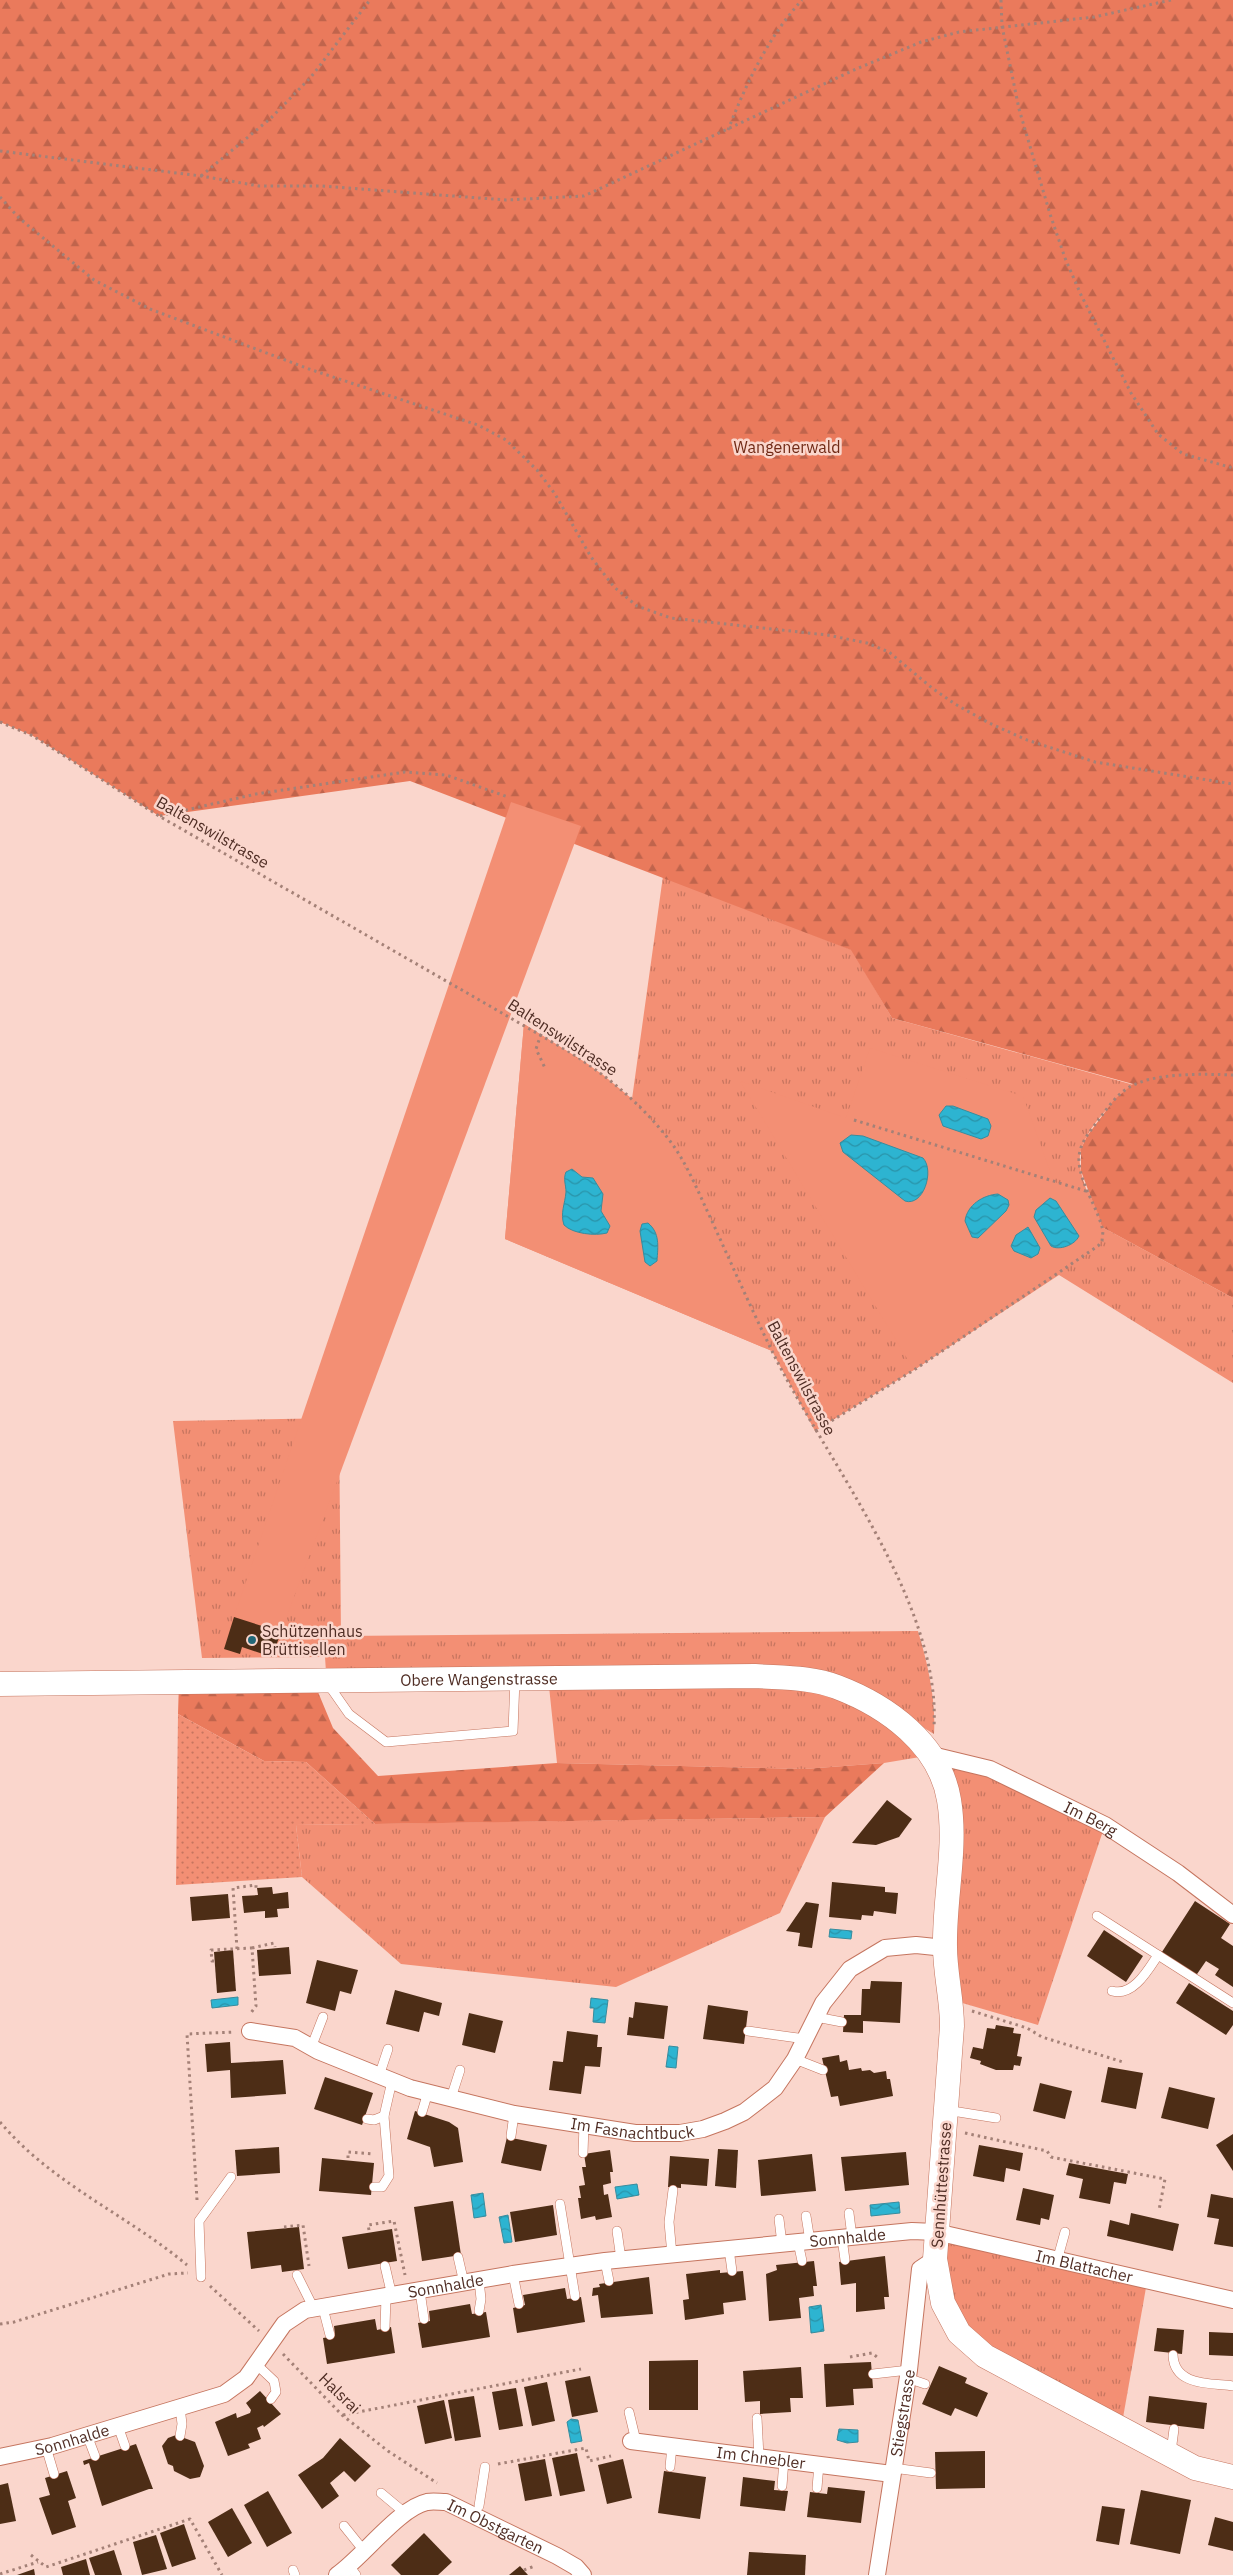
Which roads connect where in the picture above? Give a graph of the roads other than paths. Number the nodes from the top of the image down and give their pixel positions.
1 (515, 1678) junction
2 (324, 1680) junction
3 (0, 1684) edge
4 (932, 1755) junction
5 (1233, 1915) edge
6 (1097, 1916) dead end
7 (945, 1948) junction
8 (1158, 1955) junction
9 (1112, 1991) dead end
10 (1233, 2004) edge
11 (323, 2017) dead end
12 (816, 2017) junction
13 (842, 2022) dead end
14 (250, 2031) road end
15 (748, 2031) dead end
16 (806, 2039) junction
17 (311, 2048) junction
18 (388, 2049) dead end
19 (795, 2059) junction
20 (460, 2070) dead end
21 (823, 2070) dead end
22 (385, 2078) junction
23 (428, 2092) junction
24 (451, 2098) junction
25 (946, 2110) junction
26 (422, 2112) dead end
27 (514, 2114) junction
28 (384, 2116) junction
29 (996, 2118) dead end
30 (367, 2119) dead end
31 (584, 2125) junction
32 (511, 2136) dead end
33 (583, 2153) dead end
34 (231, 2177) dead end
35 (374, 2187) dead end
36 (672, 2190) dead end
37 (560, 2204) dead end
38 (850, 2213) dead end
39 (806, 2216) dead end
40 (779, 2219) dead end
41 (617, 2231) dead end
42 (936, 2232) junction
43 (1065, 2232) dead end
44 (847, 2237) junction
45 (797, 2242) junction
46 (729, 2249) junction
47 (672, 2255) junction
48 (458, 2257) dead end
49 (936, 2259) junction
50 (613, 2260) junction
51 (845, 2260) dead end
52 (802, 2261) dead end
53 (1057, 2261) junction
54 (385, 2266) dead end
55 (571, 2266) junction
56 (732, 2271) dead end
57 (513, 2274) junction
58 (201, 2277) road end
59 (299, 2278) road end
60 (472, 2281) junction
61 (609, 2281) dead end
62 (414, 2292) junction
63 (575, 2296) dead end
64 (389, 2297) junction
65 (1233, 2300) edge
66 (519, 2304) dead end
67 (318, 2309) junction
68 (479, 2311) dead end
69 (424, 2319) dead end
70 (385, 2327) dead end
71 (330, 2336) dead end
72 (1173, 2355) dead end
73 (256, 2364) junction
74 (875, 2374) road end
75 (908, 2374) junction
76 (925, 2384) dead end
77 (1233, 2386) edge
78 (271, 2399) dead end
79 (180, 2407) junction
80 (629, 2412) dead end
81 (757, 2418) dead end
82 (118, 2426) junction
83 (1174, 2429) dead end
84 (87, 2435) junction
85 (180, 2436) dead end
86 (633, 2441) joint
87 (126, 2446) dead end
88 (672, 2446) junction
89 (46, 2447) junction
90 (1170, 2455) junction
91 (95, 2456) dead end
92 (0, 2457) edge
93 (759, 2457) junction
94 (784, 2460) junction
95 (819, 2464) junction
96 (485, 2467) road end
97 (670, 2467) dead end
98 (892, 2471) junction
99 (931, 2473) dead end
100 (54, 2474) dead end
101 (1233, 2477) edge
102 (782, 2486) dead end
103 (816, 2488) dead end
104 (381, 2493) dead end
105 (479, 2506) dead end
106 (405, 2513) junction
107 (344, 2526) dead end
108 (365, 2552) junction
109 (348, 2572) edge
110 (583, 2575) edge
111 (877, 2575) edge

1 - 2 street, Obere Wangenstrasse
1 - 2 lane
1 - 4 street, Obere Wangenstrasse
2 - 3 street, Obere Wangenstrasse
4 - 5 street, Im Berg
4 - 7 street, Sennhüttestrasse
6 - 8 lane
7 - 12 street, Im Fasnachtbuck
7 - 25 street, Sennhüttestrasse
8 - 9 lane
8 - 10 lane
11 - 17 lane
12 - 13 lane
12 - 16 street, Im Fasnachtbuck
14 - 17 street, Im Fasnachtbuck
15 - 16 lane
16 - 19 street, Im Fasnachtbuck
17 - 22 street, Im Fasnachtbuck
18 - 22 lane
19 - 21 lane
19 - 31 street, Im Fasnachtbuck
20 - 24 lane
22 - 23 street, Im Fasnachtbuck
22 - 28 lane
23 - 24 street, Im Fasnachtbuck
23 - 26 lane
24 - 27 street, Im Fasnachtbuck
25 - 29 lane
25 - 42 street, Sennhüttestrasse
27 - 31 street, Im Fasnachtbuck
27 - 32 lane
28 - 30 lane
28 - 35 lane
31 - 33 lane
34 - 58 lane
36 - 47 lane
37 - 55 lane
38 - 44 lane
39 - 45 lane
40 - 45 lane
41 - 50 lane
42 - 44 street, Sonnhalde
42 - 49 street, Sennhüttestrasse
42 - 53 street, Im Blattacher
43 - 53 lane
44 - 45 street, Sonnhalde
44 - 51 lane
45 - 46 street, Sonnhalde
45 - 52 lane
46 - 47 street, Sonnhalde
46 - 56 lane
47 - 50 street, Sonnhalde
48 - 60 lane
49 - 75 street, Stiegstrasse
49 - 90 street, Sennhüttestrasse
50 - 55 street, Sonnhalde
50 - 61 lane
53 - 65 street, Im Blattacher
54 - 64 lane
55 - 57 street, Sonnhalde
55 - 63 lane
57 - 60 street, Sonnhalde
57 - 66 lane
59 - 67 lane
60 - 62 street, Sonnhalde
60 - 68 lane
62 - 64 street, Sonnhalde
62 - 69 lane
64 - 67 street, Sonnhalde
64 - 70 lane
67 - 71 lane
67 - 73 street, Sonnhalde
72 - 77 lane
73 - 78 lane
73 - 79 street, Sonnhalde
74 - 75 lane
75 - 76 lane
75 - 98 street, Stiegstrasse
79 - 82 street, Sonnhalde
79 - 85 lane
80 - 86 lane
81 - 93 lane
82 - 84 street, Sonnhalde
82 - 87 lane
83 - 90 lane
84 - 89 street, Sonnhalde
84 - 91 lane
86 - 88 street, Im Chnebler
88 - 93 street, Im Chnebler
88 - 97 lane
89 - 92 street, Sonnhalde
89 - 100 lane
90 - 101 street, Sennhüttestrasse
93 - 94 street, Im Chnebler
94 - 95 street, Im Chnebler
94 - 102 lane
95 - 98 street, Im Chnebler
95 - 103 lane
96 - 105 lane
98 - 99 lane
98 - 111 street, Stiegstrasse
104 - 106 lane
106 - 108 street, Im Obstgarten
106 - 110 street, Im Obstgarten
107 - 108 lane
108 - 109 street, Im Obstgarten

